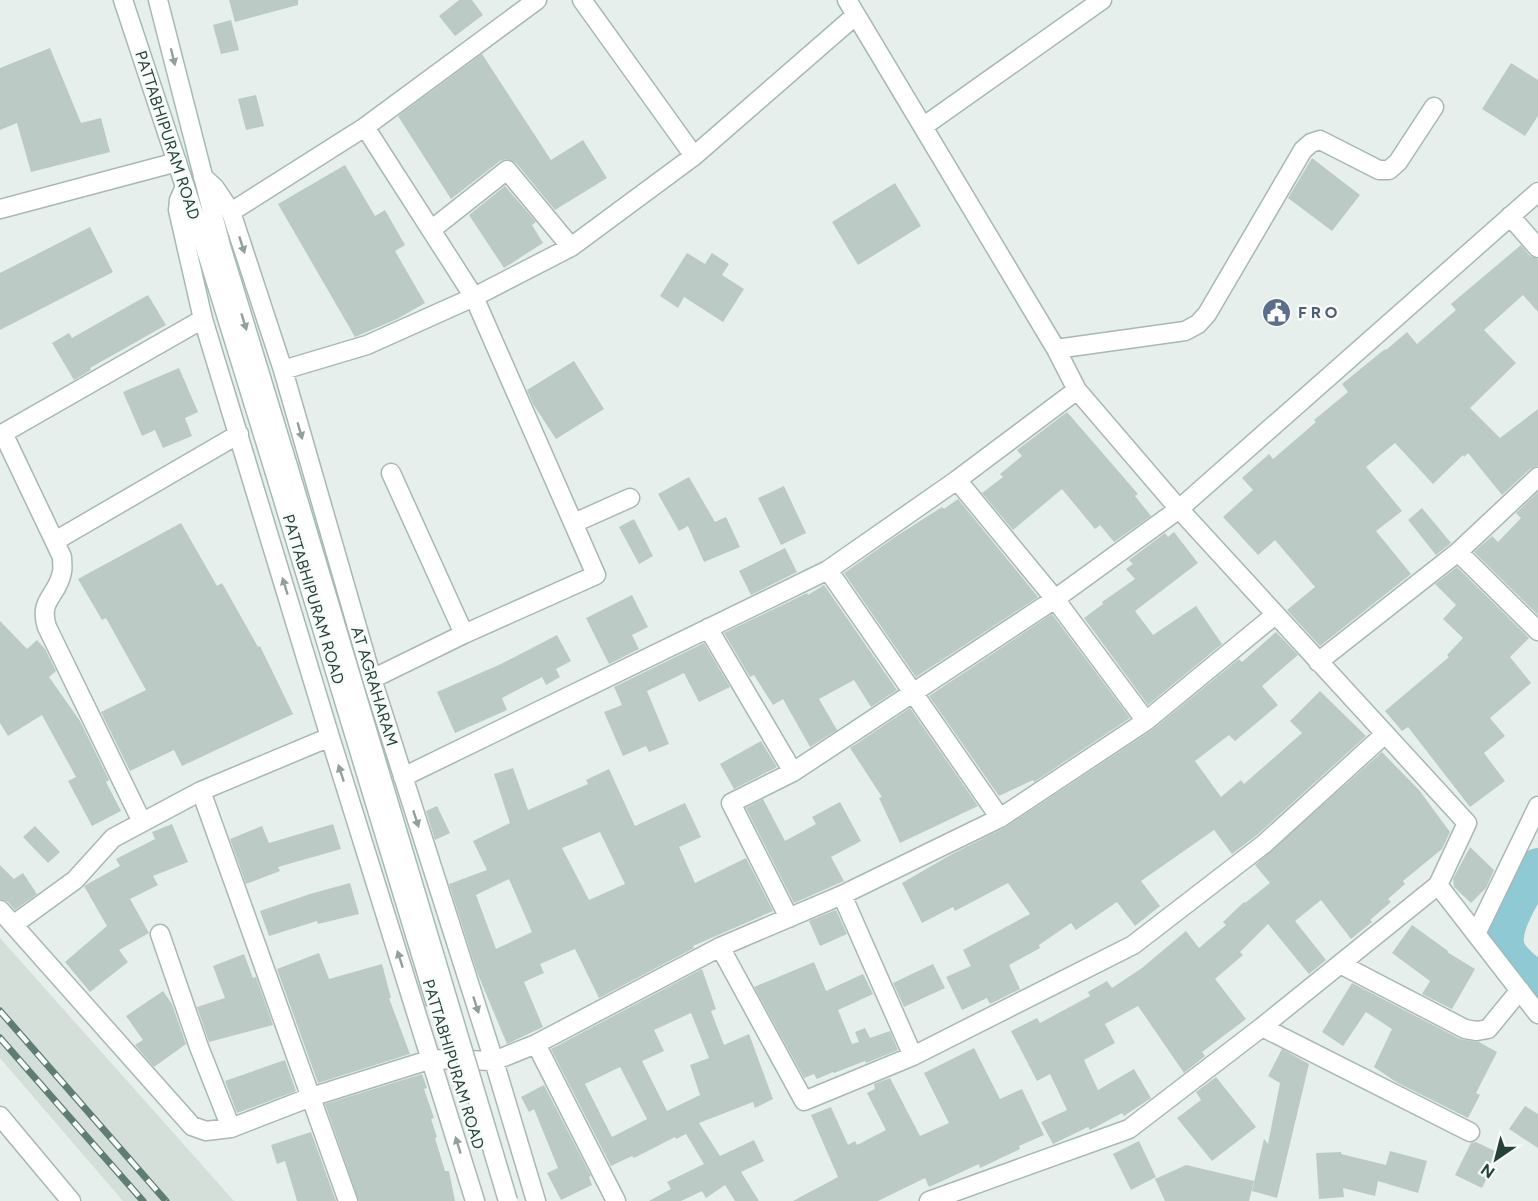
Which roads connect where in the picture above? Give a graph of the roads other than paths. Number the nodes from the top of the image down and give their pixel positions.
1 (123, 0) edge
2 (158, 0) edge
3 (537, 0) edge
4 (582, 0) edge
5 (1101, 0) edge
6 (851, 7) edge
7 (1434, 107) dead end
8 (924, 126) junction
9 (365, 127) junction
10 (694, 156) junction
11 (177, 162) junction
12 (203, 177) junction
13 (185, 186) junction
14 (1538, 192) edge
15 (0, 208) edge
16 (231, 212) junction
17 (1510, 216) junction
18 (431, 230) junction
19 (571, 247) junction
20 (1538, 248) edge
21 (474, 297) junction
22 (203, 319) junction
23 (1056, 349) junction
24 (283, 370) junction
25 (1077, 390) junction
26 (1, 434) edge
27 (239, 434) junction
28 (281, 468) junction
29 (391, 473) dead end
30 (1538, 477) edge
31 (957, 480) junction
32 (630, 498) dead end
33 (1179, 509) junction
34 (574, 523) junction
35 (55, 541) junction
36 (1458, 552) junction
37 (828, 570) junction
38 (1055, 599) junction
39 (1275, 615) junction
40 (708, 628) junction
41 (1538, 631) edge
42 (464, 634) junction
43 (1318, 662) junction
44 (372, 678) junction
45 (912, 693) junction
46 (1146, 721) junction
47 (1385, 734) junction
48 (330, 737) junction
49 (793, 772) junction
50 (403, 777) junction
51 (201, 791) junction
52 (1538, 806) edge
53 (1000, 818) junction
54 (142, 822) junction
55 (1438, 885) junction
56 (842, 895) junction
57 (0, 910) edge
58 (789, 918) junction
59 (13, 925) junction
60 (160, 934) dead end
61 (1476, 934) junction
62 (720, 947) junction
63 (1340, 964) junction
64 (1520, 990) junction
65 (1538, 1014) edge
66 (1262, 1027) junction
67 (536, 1044) junction
68 (913, 1056) junction
69 (432, 1059) junction
70 (494, 1061) junction
71 (311, 1098) junction
72 (0, 1116) edge
73 (231, 1128) junction
74 (1470, 1132) dead end
75 (71, 1201) edge
76 (348, 1201) edge
77 (475, 1201) edge
78 (495, 1201) edge
79 (508, 1201) edge
80 (536, 1201) edge
81 (616, 1201) edge
82 (929, 1201) edge

1 - 11 street, PATTABHIPURAM ROAD
2 -> 12 street, PATTABHIPURAM ROAD
3 - 9 street
4 - 10 street
5 - 8 street
6 - 8 street
6 - 10 street
7 - 23 street
8 - 23 street
9 - 16 street
9 - 18 street
10 - 19 street
11 - 13 street, PATTABHIPURAM ROAD
11 - 15 street
12 - 16 street, AT AGRAHARAM
12 -> 28 street, PATTABHIPURAM ROAD
13 - 22 street
13 - 28 street, PATTABHIPURAM ROAD
14 - 17 street
16 -> 24 street, AT AGRAHARAM
17 - 20 street
17 - 33 street
18 - 19 street
18 - 21 street
19 - 21 street
21 - 24 street
21 - 34 street
22 - 26 street
22 - 27 street
23 - 25 street
24 -> 44 street, AT AGRAHARAM
25 - 31 street
25 - 33 street
26 - 35 street
27 - 35 street
48 -> 27 street
28 - 78 street, PATTABHIPURAM ROAD, bridge
28 - 79 street, PATTABHIPURAM ROAD, bridge
29 - 42 street
30 - 36 street
31 - 37 street
31 - 38 street
32 - 34 street
33 - 38 street
33 - 39 street
34 - 42 street
35 - 54 street
36 - 41 street
36 - 43 street
37 - 40 street
37 - 45 street
38 - 45 street
38 - 46 street
39 - 43 street
39 - 46 street
40 - 49 street
40 - 50 street
42 - 44 street
43 - 47 street
44 - 50 street, AT AGRAHARAM
45 - 49 street
45 - 53 street
46 - 53 street
47 - 55 street
47 - 68 street
48 - 51 street
69 -> 48 street
49 - 58 street
50 -> 70 street, AT AGRAHARAM
51 - 54 street
51 - 71 street
52 - 61 street
53 - 56 street
54 - 59 street
55 - 61 street
55 - 63 street
56 - 58 street
56 - 68 street
57 - 59 street
58 - 62 street
59 - 73 street
60 - 73 street
61 - 64 street
62 - 67 street
62 - 68 street
63 - 64 street
63 - 66 street
64 - 65 street
66 - 74 street
66 - 82 street
67 - 70 street
67 - 81 street
69 - 70 street
69 - 71 street
77 -> 69 street
70 - 80 street, AT AGRAHARAM
71 - 73 street
71 - 76 street
72 - 75 street

